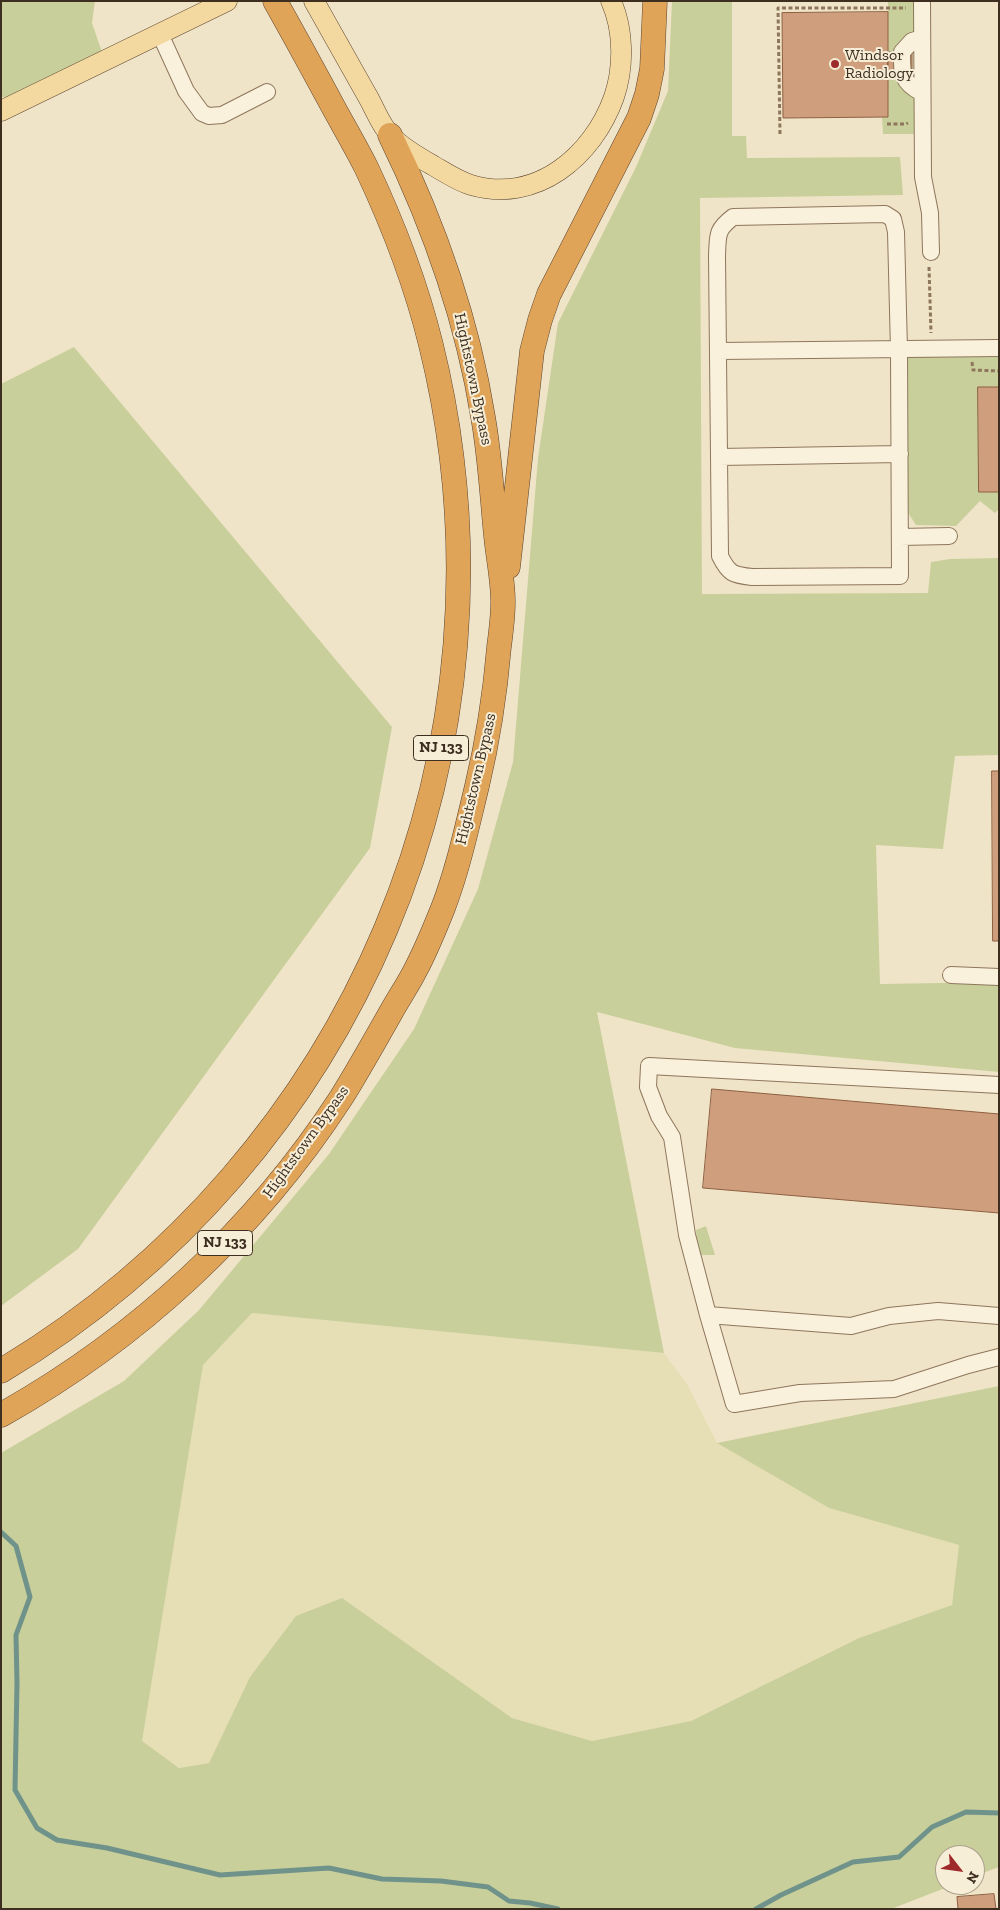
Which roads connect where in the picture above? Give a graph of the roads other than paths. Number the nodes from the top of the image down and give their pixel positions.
1 (227, 1) edge
2 (275, 1) edge
3 (314, 1) edge
4 (611, 1) edge
5 (655, 1) edge
6 (922, 1) edge
7 (201, 6) edge
8 (160, 34) junction
9 (267, 92) dead end
10 (1, 97) edge
11 (29, 98) junction
12 (1, 111) edge
13 (390, 136) junction
14 (931, 252) dead end
15 (999, 348) edge
16 (899, 350) junction
17 (718, 351) junction
18 (900, 454) junction
19 (719, 457) junction
20 (950, 536) dead end
21 (900, 537) junction
22 (503, 600) junction
23 (951, 975) dead end
24 (999, 977) edge
25 (999, 1085) edge
26 (708, 1315) junction
27 (999, 1316) edge
28 (999, 1357) edge
29 (1, 1371) edge
30 (1, 1415) edge

1 - 7 main road
2 - 29 highway, Hightstown Bypass / NJ 133
3 - 13 main road, Hightstown Bypass / NJ 133
4 - 13 main road
5 - 22 highway
6 - 14 lane
7 - 8 main road
8 - 9 lane
8 - 11 main road
10 - 11 main road
11 - 12 main road
13 - 22 highway, Hightstown Bypass / NJ 133
15 - 16 lane
16 - 17 lane
16 - 17 lane
16 - 18 lane
17 - 19 lane
18 - 19 lane
18 - 21 lane
19 - 21 lane
20 - 21 lane
22 - 30 highway, Hightstown Bypass / NJ 133
23 - 24 lane
25 - 26 lane
26 - 27 lane
26 - 28 lane

